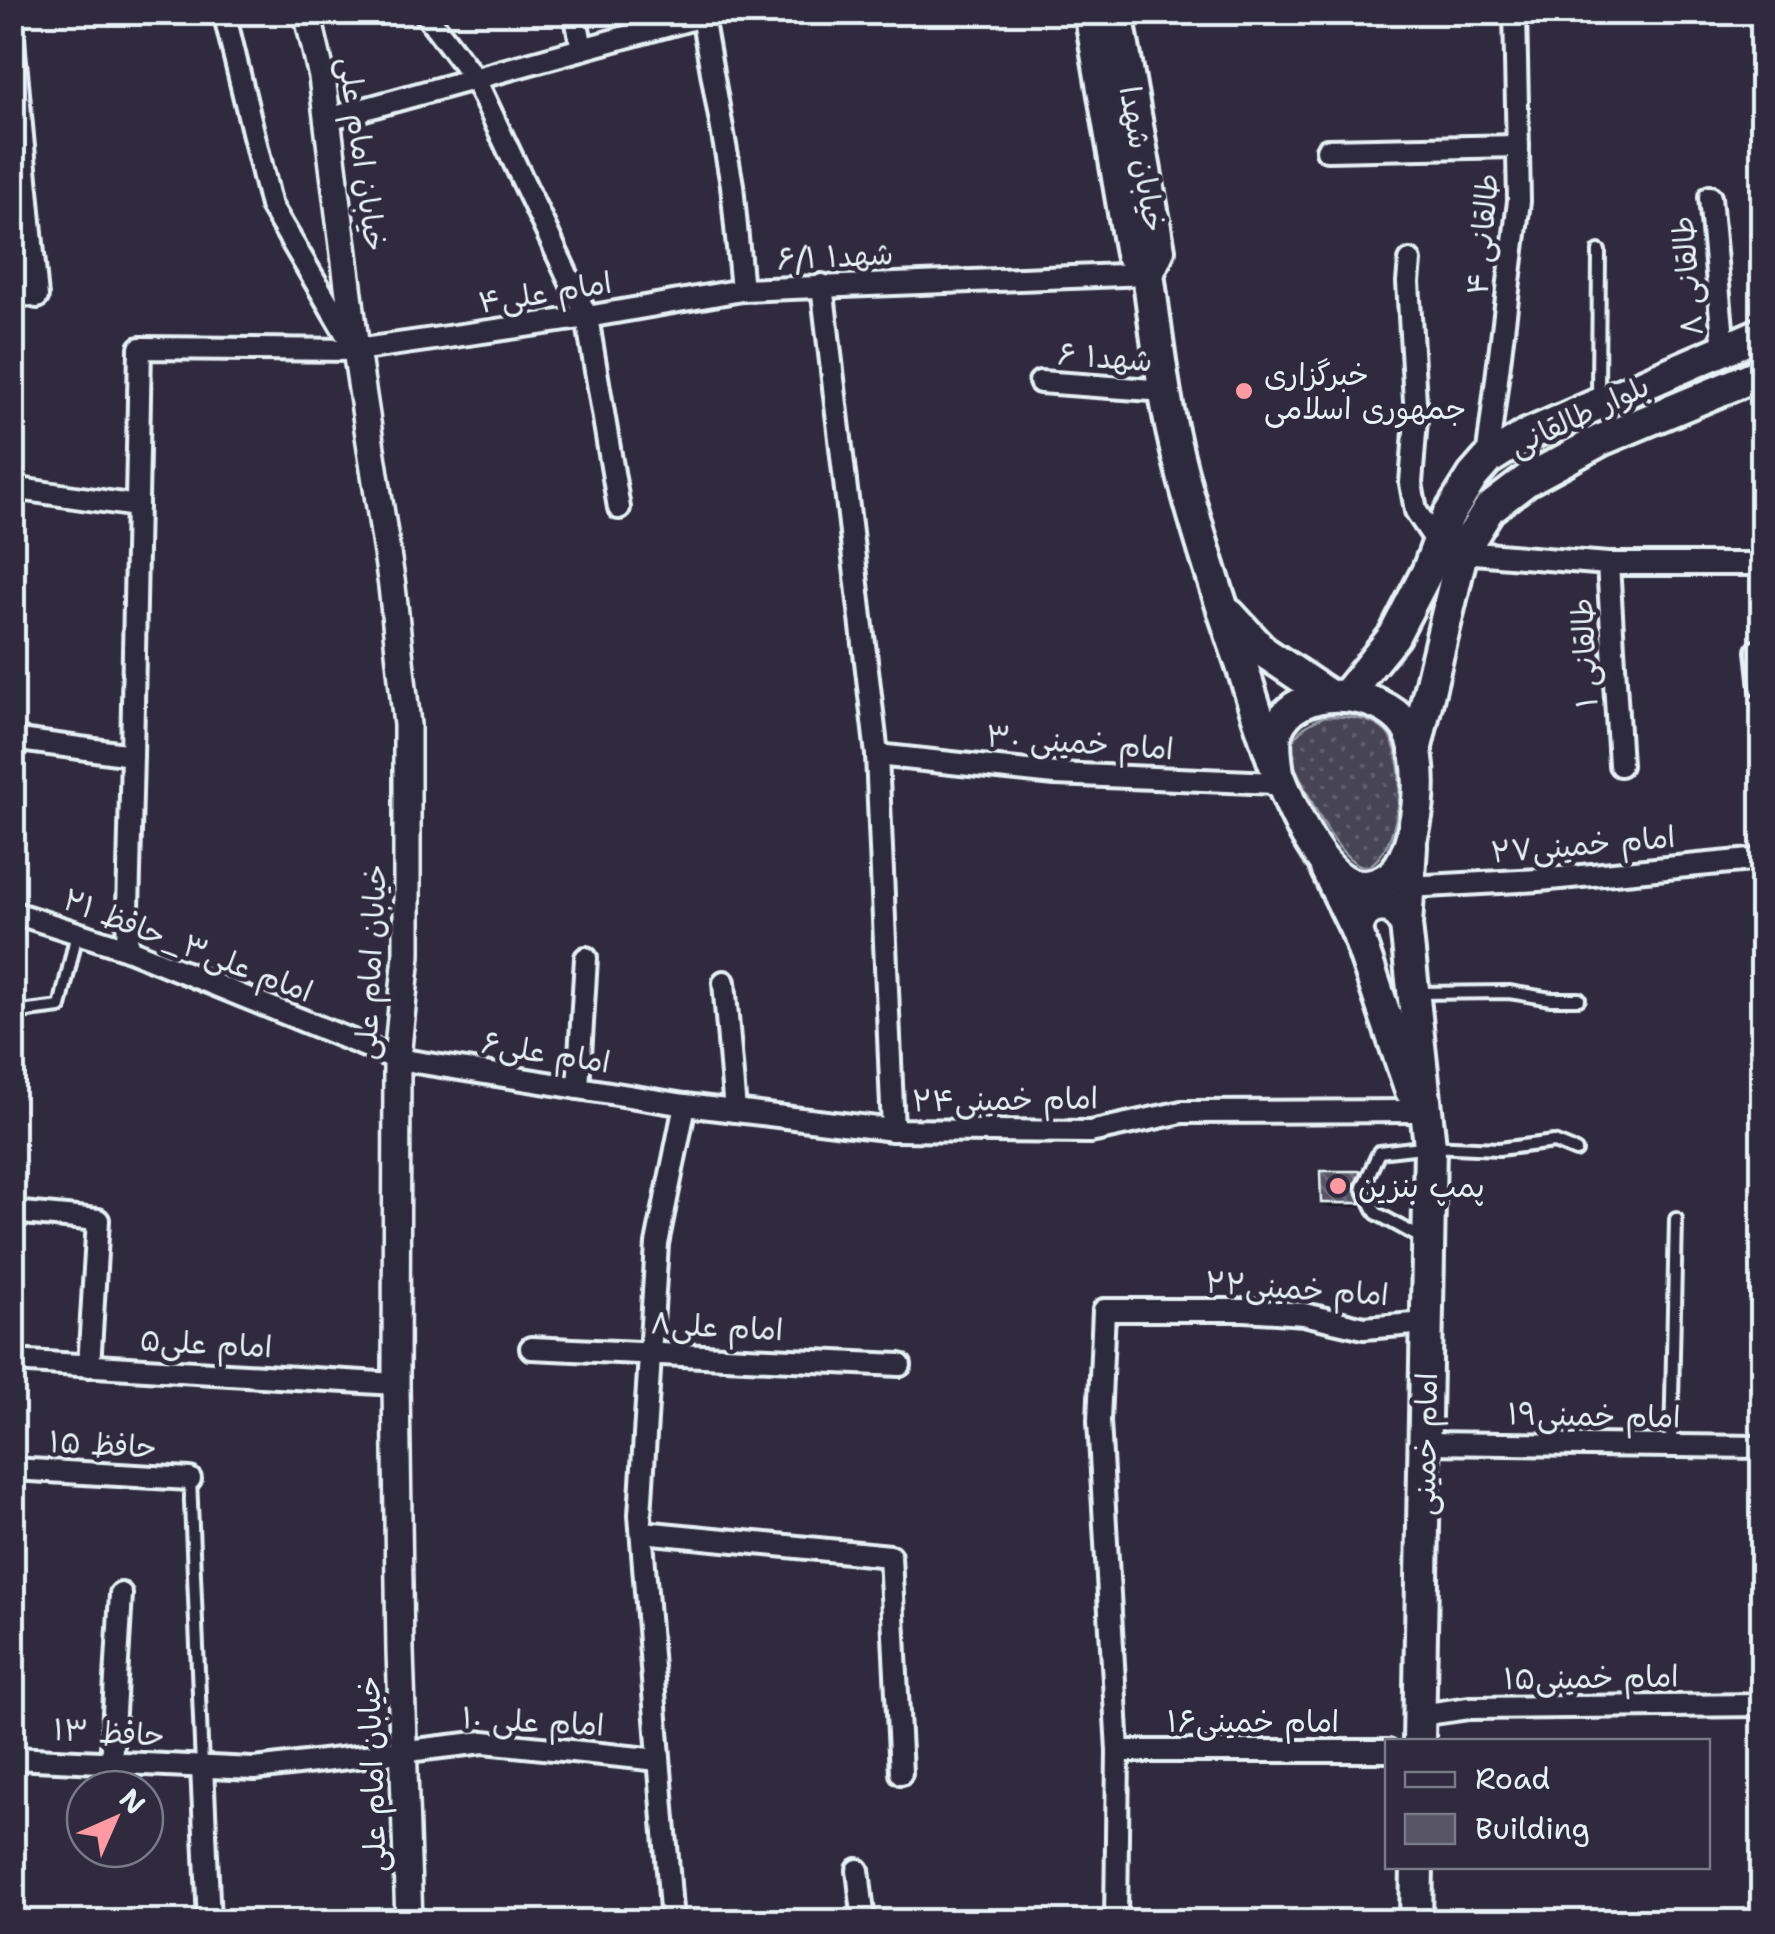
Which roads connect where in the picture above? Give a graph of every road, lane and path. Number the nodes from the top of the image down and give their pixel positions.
1 (224, 12) edge
2 (307, 12) edge
3 (575, 12) edge
4 (1090, 12) edge
5 (1117, 12) edge
6 (1514, 12) edge
7 (425, 13) edge
8 (12, 30) edge
9 (582, 49) junction
10 (1114, 77) junction
11 (475, 79) junction
12 (328, 119) junction
13 (1518, 146) junction
14 (1327, 150) dead end
15 (1710, 197) dead end
16 (1599, 251) dead end
17 (1410, 261) dead end
18 (1148, 274) junction
19 (822, 286) junction
20 (12, 290) edge
21 (742, 290) junction
22 (587, 317) junction
23 (1762, 333) edge
24 (356, 350) junction
25 (1724, 350) junction
26 (1762, 372) edge
27 (1040, 382) dead end
28 (1166, 391) junction
29 (1599, 404) junction
30 (1487, 460) junction
31 (12, 488) edge
32 (137, 506) junction
33 (619, 508) dead end
34 (1450, 548) junction
35 (1608, 564) junction
36 (1762, 564) edge
37 (1221, 606) junction
38 (1762, 650) edge
39 (1762, 687) edge
40 (1336, 696) junction
41 (12, 739) edge
42 (1414, 752) junction
43 (877, 755) junction
44 (132, 756) junction
45 (1620, 765) dead end
46 (1278, 782) junction
47 (1411, 843) junction
48 (1318, 852) junction
49 (1762, 859) edge
50 (1408, 887) junction
51 (12, 912) edge
52 (1406, 924) junction
53 (1357, 932) junction
54 (77, 933) junction
55 (127, 949) junction
56 (586, 958) dead end
57 (724, 982) dead end
58 (1414, 993) junction
59 (1579, 999) dead end
60 (12, 1013) edge
61 (397, 1059) junction
62 (578, 1088) junction
63 (685, 1105) junction
64 (734, 1111) junction
65 (1418, 1111) junction
66 (894, 1130) junction
67 (1430, 1146) junction
68 (1576, 1151) dead end
69 (12, 1212) edge
70 (1676, 1220) dead end
71 (1428, 1242) junction
72 (1427, 1323) junction
73 (531, 1348) dead end
74 (650, 1352) junction
75 (12, 1361) edge
76 (900, 1365) dead end
77 (89, 1366) junction
78 (396, 1384) junction
79 (1425, 1443) junction
80 (1671, 1446) junction
81 (1762, 1447) edge
82 (12, 1470) edge
83 (190, 1479) joint
84 (642, 1532) junction
85 (121, 1594) dead end
86 (1762, 1705) edge
87 (1420, 1729) edge
88 (403, 1751) junction
89 (1118, 1751) junction
90 (1385, 1751) edge
91 (12, 1758) edge
92 (659, 1760) junction
93 (111, 1763) junction
94 (202, 1766) junction
95 (901, 1773) dead end
96 (1417, 1869) edge
97 (858, 1870) dead end
98 (208, 1922) edge
99 (409, 1922) edge
100 (672, 1922) edge
101 (864, 1922) edge
102 (1116, 1922) edge
103 (1416, 1922) edge

1 - 24 street
2 - 12 street, خیابان امام علی
3 - 9 street
4 - 10 main road, خیابان شهدا
5 - 10 main road, خیابان شهدا
6 - 13 street, طالقانی ۴
7 - 11 street
8 - 20 street
9 - 11 street
9 - 21 street, شهد۱ ۶/۱
10 - 18 main road, خیابان شهدا
11 - 12 street
11 - 22 street
12 - 24 street, خیابان امام علی
13 - 14 street
13 - 30 street, طالقانی ۴
15 - 25 street, طالقانی ۸
16 - 29 lane
17 - 34 street
18 - 19 street, شهد۱ ۶/۱
18 - 28 main road, خیابان شهدا
19 - 21 street, شهد۱ ۶/۱
19 - 43 street
21 - 22 street, امام علی۴
22 - 24 street, امام علی۴
22 - 33 street
23 - 25 main road, بلوار طالقانی
24 - 32 street, امام علی۴
24 - 61 street, خیابان امام علی
25 - 29 main road, بلوار طالقانی
26 - 34 main road, بلوار طالقانی
27 - 28 street, شهد۱ ۶
28 - 37 main road, خیابان شهدا
29 - 30 main road, بلوار طالقانی
30 - 34 main road, بلوار طالقانی
31 - 32 street
32 - 44 street
34 - 35 street, طالقانی ۱
34 - 40 main road, بلوار طالقانی
34 - 42 main road, بلوار طالقانی
35 - 36 street
35 - 45 street, طالقانی ۱
37 - 40 main road
37 - 46 main road, خیابان شهدا
38 - 39 street
40 - 42 main road
40 - 46 main road
41 - 44 street
42 - 47 main road
43 - 46 street, امام خمینی ۳۰
43 - 66 street
44 - 55 street
46 - 48 main road
47 - 48 main road
47 - 50 main road, امام خمینی
48 - 53 main road, امام خمینی
49 - 50 street, امام خمینی۲۷
50 - 52 main road, امام خمینی
51 - 54 street, امام علی۳_حافظ ۲۱
52 - 53 main road
52 - 58 main road, امام خمینی
53 - 65 main road, امام خمینی
54 - 55 street, امام علی۳_حافظ ۲۱
54 - 60 lane
55 - 61 street, امام علی۳_حافظ ۲۱
56 - 62 street
57 - 64 street
58 - 59 lane
58 - 67 main road, امام خمینی
61 - 62 street, امام علی۶
61 - 78 street, خیابان امام علی
62 - 63 street, امام علی۶
63 - 64 street, امام خمینی۲۴
63 - 74 street
64 - 66 street, امام خمینی۲۴
65 - 66 street, امام خمینی۲۴
65 - 67 main road, امام خمینی
67 - 68 lane
67 - 71 main road, امام خمینی
67 - 71 lane
69 - 77 street
70 - 80 lane
71 - 72 main road, امام خمینی
72 - 79 main road, امام خمینی
72 - 89 street, امام خمینی۲۲
73 - 74 street, امام علی۸
74 - 76 street, امام علی۸
74 - 84 street
75 - 77 street, امام علی۵
77 - 78 street, امام علی۵
78 - 88 street, خیابان امام علی
79 - 80 street, امام خمینی۱۹
79 - 87 main road, امام خمینی
80 - 81 street, امام خمینی۱۹
82 - 83 street, حافظ ۱۵
83 - 94 lane
84 - 92 street
84 - 95 street
85 - 93 street
86 - 87 street, امام خمینی۱۵
88 - 92 street, امام علی ۱۰
88 - 94 street, امام علی ۱۰
88 - 99 street, خیابان امام علی
89 - 90 street, امام خمینی۱۶
89 - 102 street
91 - 93 street, حافظ ۱۳
92 - 100 street
93 - 94 street, حافظ ۱۳
94 - 98 street
96 - 103 main road
97 - 101 street

